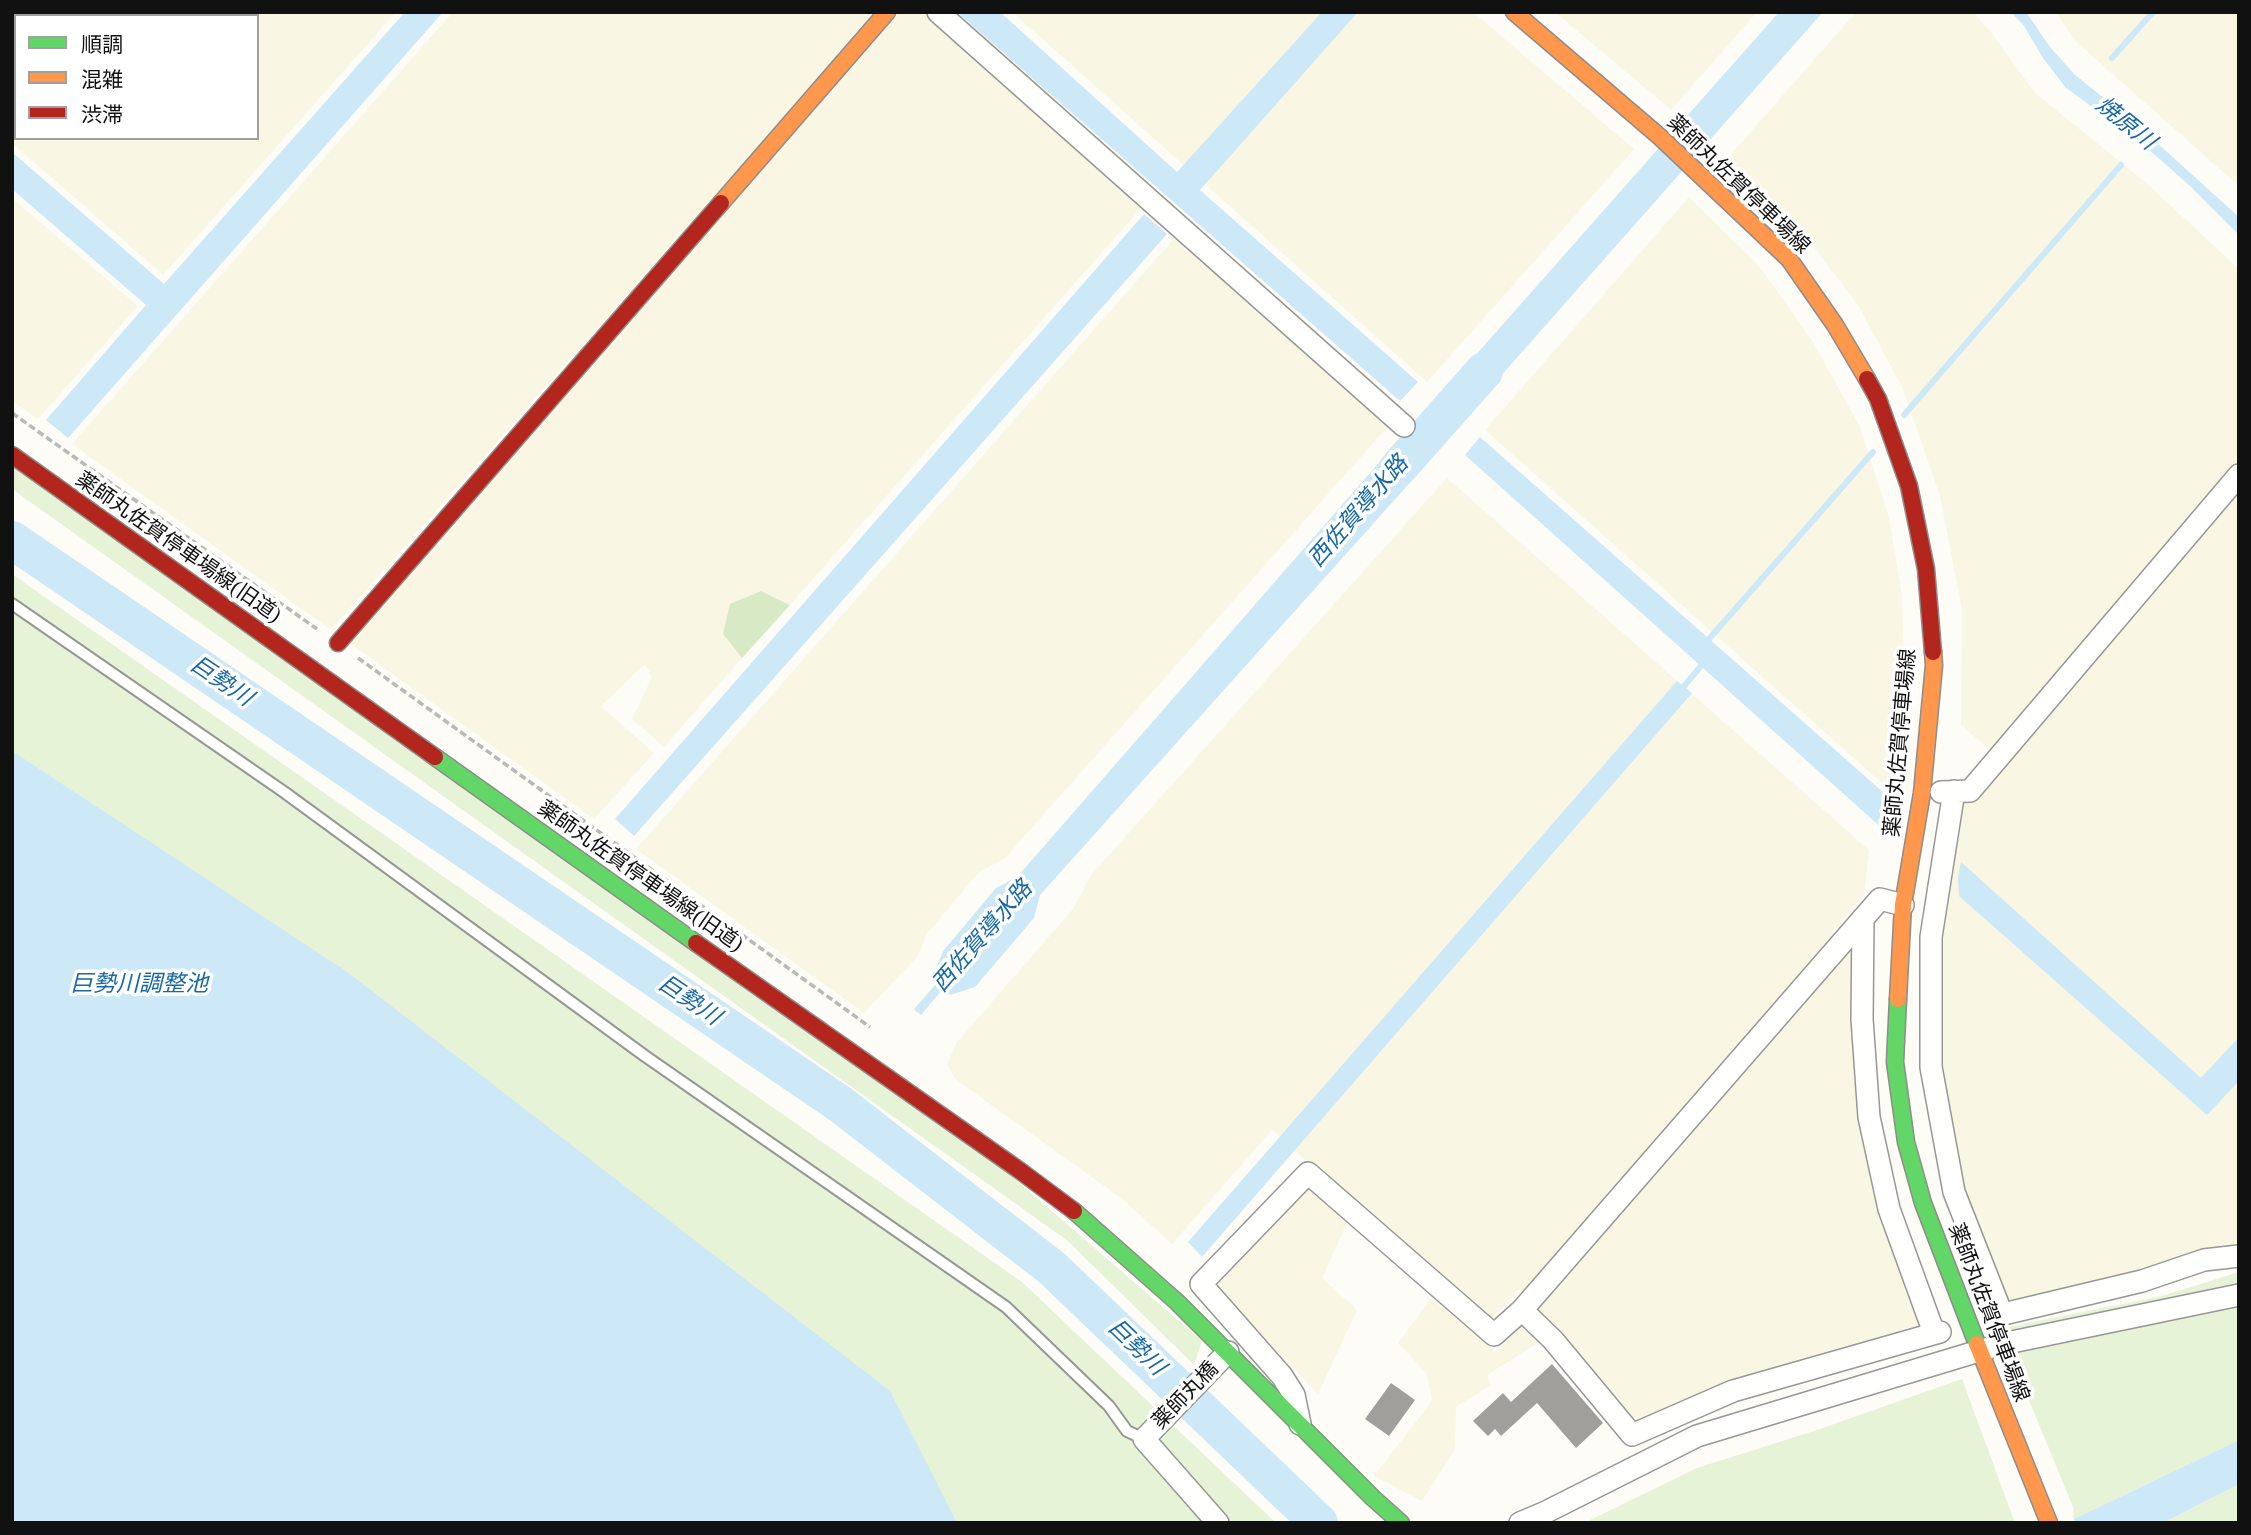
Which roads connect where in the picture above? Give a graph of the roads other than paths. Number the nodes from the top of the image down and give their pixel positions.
1 (887, 12) edge
2 (938, 12) edge
3 (1514, 12) edge
4 (1404, 426) dead end
5 (12, 455) edge
6 (2239, 475) edge
7 (12, 604) edge
8 (338, 643) road end
9 (1954, 791) junction
10 (1922, 793) junction
11 (1903, 905) junction
12 (1863, 918) junction
13 (2239, 1256) edge
14 (2239, 1295) edge
15 (1522, 1310) junction
16 (1228, 1352) junction
17 (1980, 1355) junction
18 (1300, 1424) junction
19 (1144, 1439) junction
20 (1218, 1523) edge
21 (1401, 1523) edge
22 (1520, 1523) edge
23 (2049, 1523) edge

1 - 8 street
2 - 4 street
3 - 10 street, 薬師丸佐賀停車場線
5 - 16 street, 薬師丸佐賀停車場線(旧道)
6 - 9 street
7 - 19 lane
9 - 10 street
9 - 13 street
10 - 11 street, 薬師丸佐賀停車場線
11 - 12 street
11 - 17 street, 薬師丸佐賀停車場線
12 - 15 street
12 - 15 street
14 - 17 street
15 - 18 street
16 - 18 street, 薬師丸佐賀停車場線(旧道)
16 - 19 street, 薬師丸橋
17 - 22 street
17 - 23 street, 薬師丸佐賀停車場線
18 - 21 street, 薬師丸佐賀停車場線(旧道)
19 - 20 street

